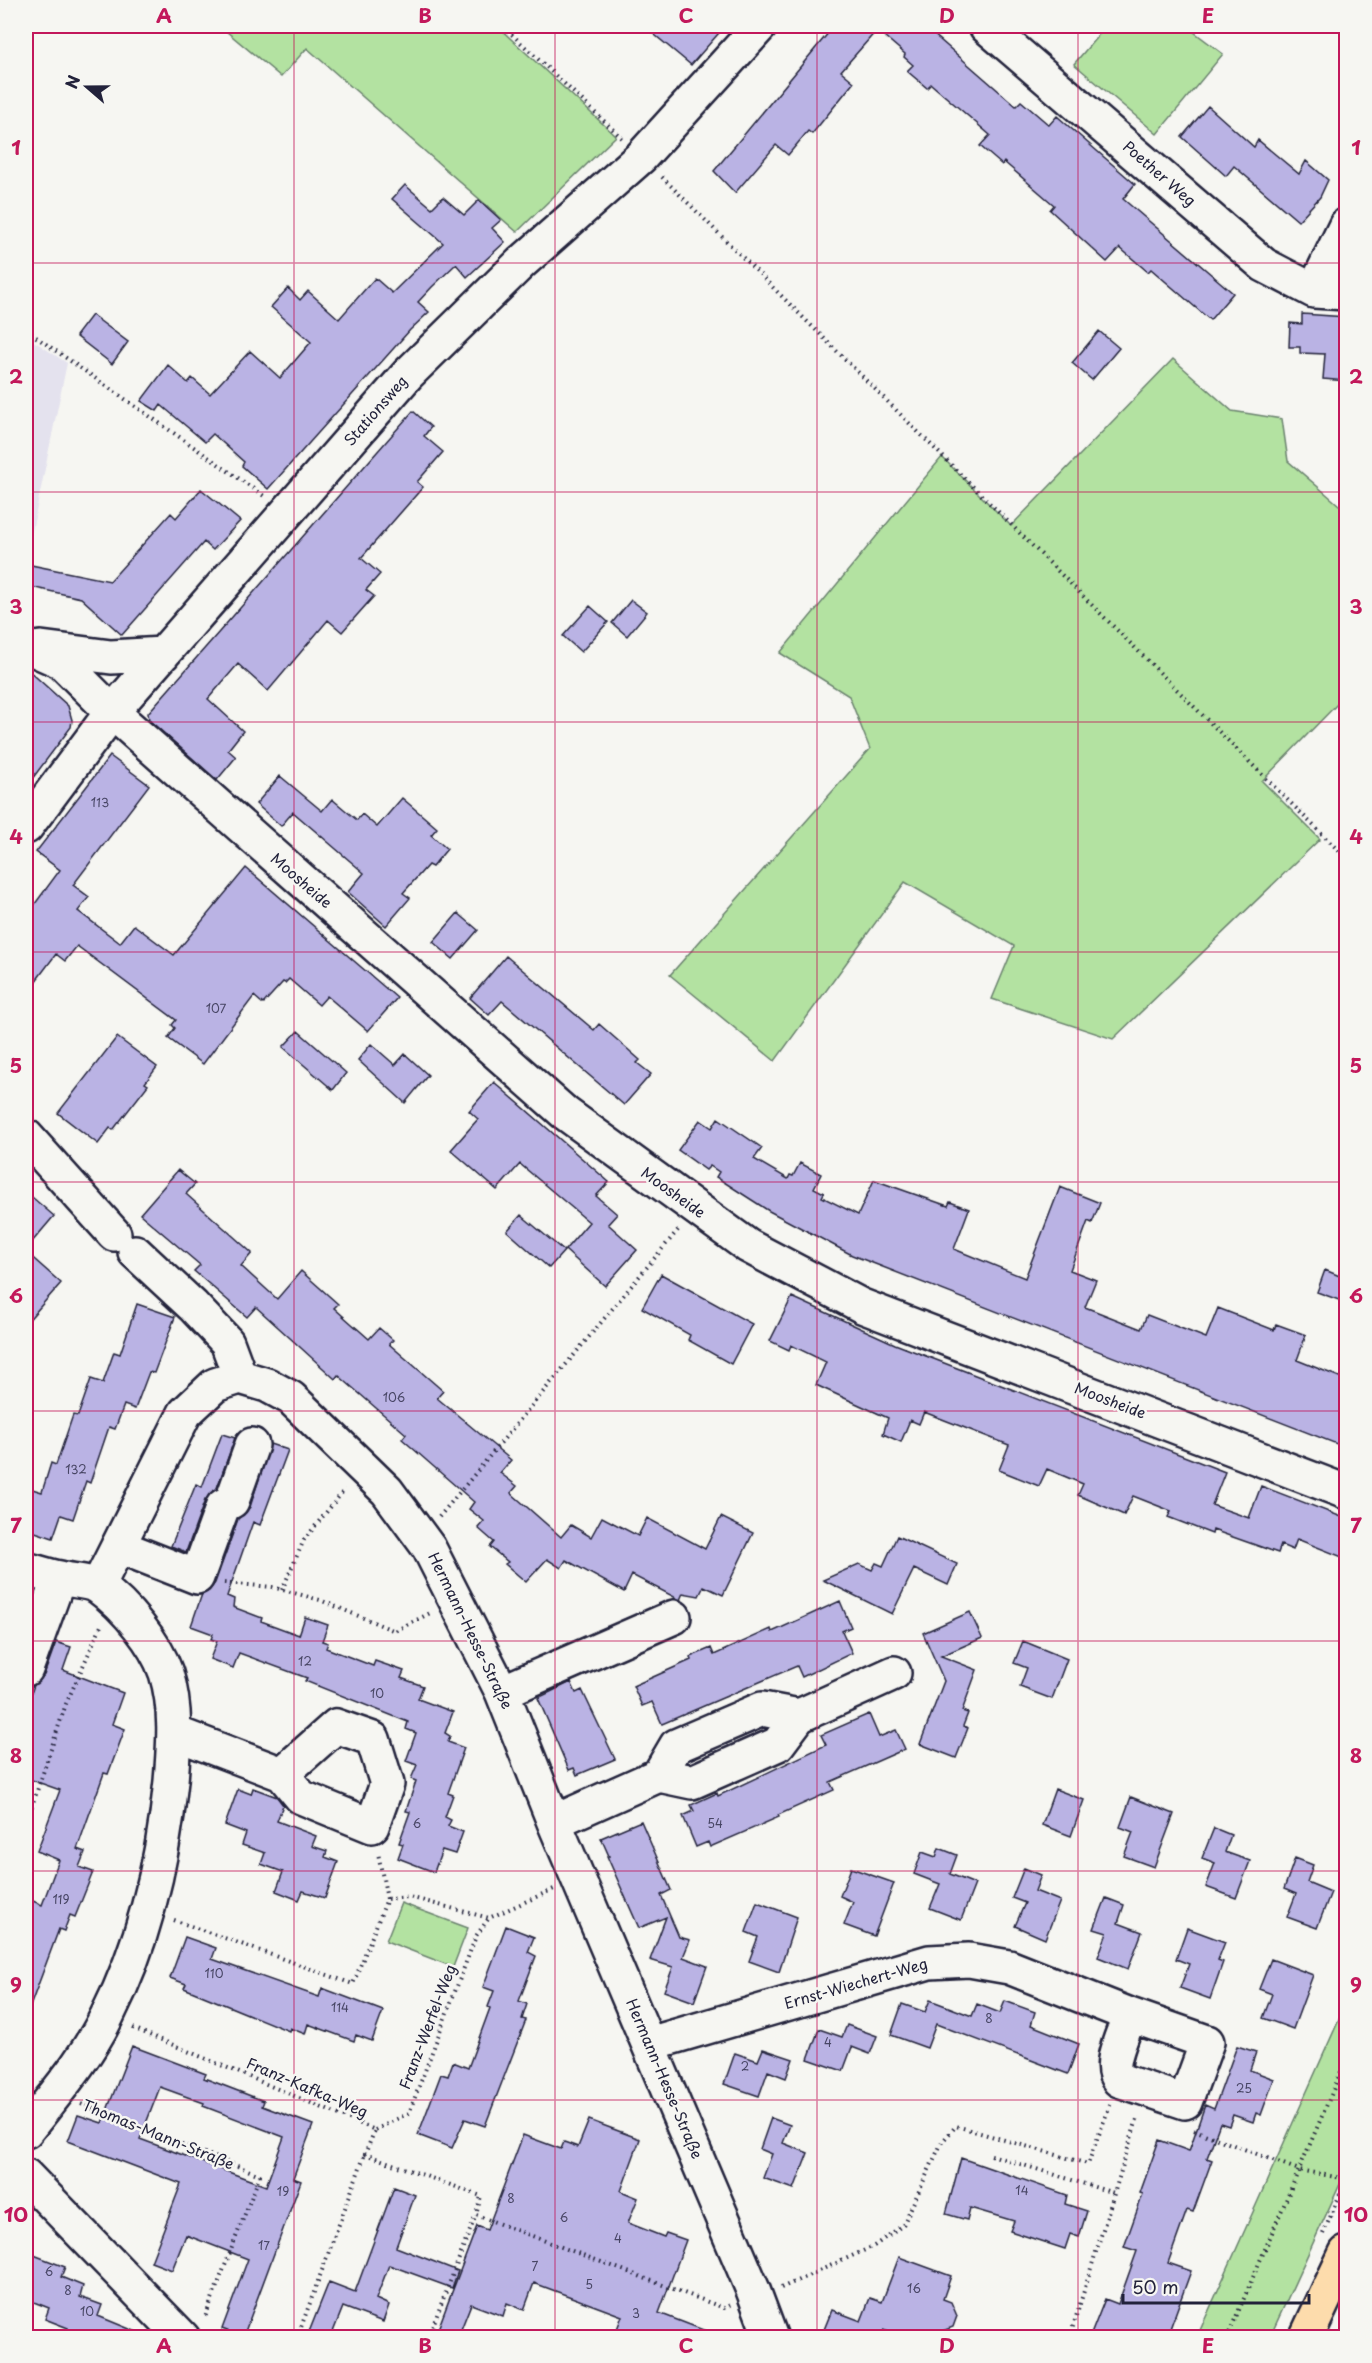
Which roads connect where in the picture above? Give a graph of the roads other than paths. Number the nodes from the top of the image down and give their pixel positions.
1 (760, 26) edge
2 (986, 26) edge
3 (1347, 225) edge
4 (1314, 291) junction
5 (1347, 293) edge
6 (28, 646) edge
7 (163, 654) junction
8 (112, 712) junction
9 (26, 827) edge
10 (26, 1136) edge
11 (240, 1377) junction
12 (252, 1445) dead end
13 (1347, 1492) edge
14 (118, 1546) junction
15 (26, 1569) edge
16 (59, 1578) junction
17 (106, 1593) junction
18 (674, 1617) dead end
19 (26, 1670) edge
20 (894, 1673) dead end
21 (502, 1692) junction
22 (175, 1733) junction
23 (282, 1774) junction
24 (554, 1822) junction
25 (1130, 2015) junction
26 (649, 2044) junction
27 (26, 2131) edge
28 (26, 2176) edge
29 (1347, 2253) edge
30 (192, 2332) edge
31 (771, 2337) edge
32 (1305, 2337) edge

1 - 7 street, Stationsweg
2 - 4 street, Poether Weg
3 - 4 street
4 - 5 street, Poether Weg
6 - 7 street
6 - 8 street, Moosheide
7 - 8 street, Stationsweg
8 - 9 street, Stationsweg
8 - 13 street, Moosheide
10 - 11 street
11 - 14 street
11 - 21 street, Hermann-Hesse-Straße
12 - 14 street
14 - 17 street
15 - 16 street
16 - 17 street
16 - 19 street
17 - 22 street
18 - 21 street
20 - 24 street
21 - 24 street, Hermann-Hesse-Straße
22 - 23 street
22 - 27 street
23 - 23 street
24 - 26 street, Hermann-Hesse-Straße
25 - 25 street, Ernst-Wiechert-Weg
25 - 26 street, Ernst-Wiechert-Weg
26 - 31 street, Hermann-Hesse-Straße
28 - 30 street
29 - 32 main road

